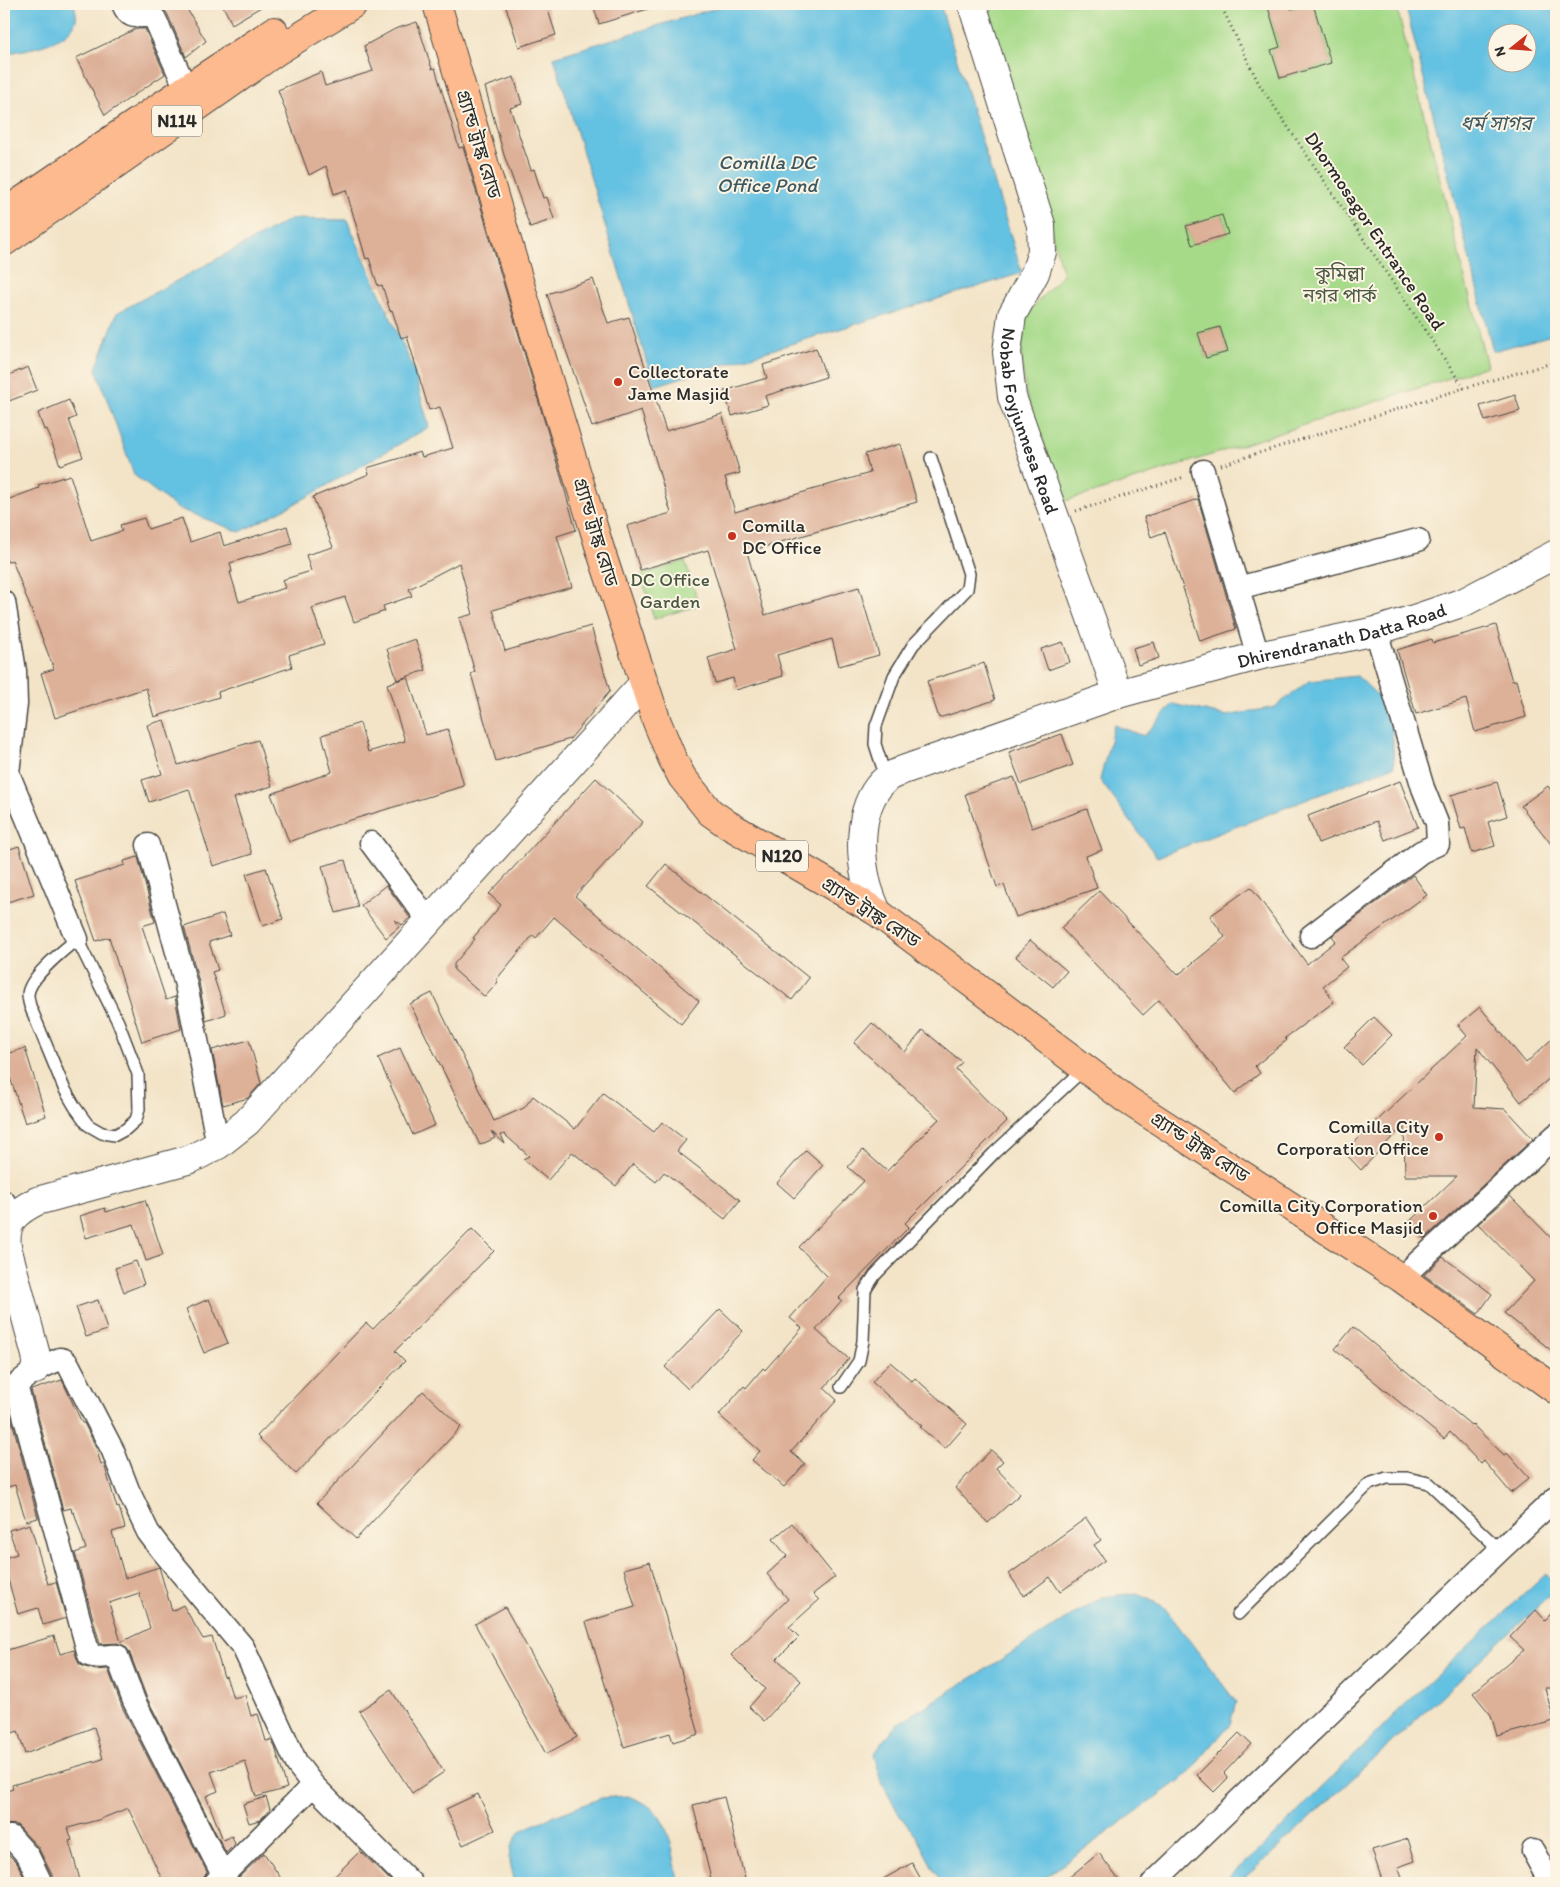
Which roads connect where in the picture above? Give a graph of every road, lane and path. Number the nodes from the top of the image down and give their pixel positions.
1 (123, 4) edge
2 (317, 4) edge
3 (353, 4) edge
4 (437, 4) edge
5 (972, 4) edge
6 (1220, 4) edge
7 (186, 89) junction
8 (4, 213) edge
9 (4, 242) edge
10 (1556, 362) edge
11 (1464, 388) junction
12 (932, 458) dead end
13 (1203, 471) junction
14 (1056, 517) junction
15 (1418, 540) dead end
16 (1556, 554) edge
17 (1238, 588) junction
18 (4, 602) edge
19 (1376, 631) junction
20 (1258, 656) junction
21 (644, 683) junction
22 (1118, 694) junction
23 (6, 774) edge
24 (886, 779) junction
25 (371, 843) dead end
26 (148, 846) dead end
27 (877, 912) junction
28 (430, 921) junction
29 (1311, 936) dead end
30 (77, 939) junction
31 (1084, 1069) junction
32 (1556, 1135) edge
33 (218, 1145) junction
34 (7, 1212) edge
35 (1401, 1278) junction
36 (27, 1319) junction
37 (64, 1360) junction
38 (18, 1382) edge
39 (841, 1387) dead end
40 (1556, 1390) edge
41 (1556, 1498) edge
42 (1500, 1550) junction
43 (1238, 1614) dead end
44 (313, 1785) junction
45 (4, 1838) edge
46 (1533, 1851) dead end
47 (219, 1879) edge
48 (41, 1883) edge
49 (411, 1883) edge
50 (1153, 1883) edge
51 (1548, 1883) edge

1 - 7 street
2 - 7 highway, N114
3 - 9 highway, N114
4 - 21 highway, গ্র্যান্ড ট্রাঙ্ক রোড / N120
5 - 14 street, Nobab Foyjunnesa Road
6 - 11 path, Dhormosagor Entrance Road
7 - 8 highway, N114
10 - 11 path
11 - 13 path
12 - 24 lane
13 - 14 path
13 - 17 street
14 - 22 street, Nobab Foyjunnesa Road
15 - 17 street
16 - 19 street, Dhirendranath Datta Road
17 - 20 street
18 - 23 street
19 - 20 street, Dhirendranath Datta Road
19 - 29 street
20 - 22 street, Dhirendranath Datta Road
21 - 27 highway, গ্র্যান্ড ট্রাঙ্ক রোড / N120
21 - 28 street
22 - 24 street, Dhirendranath Datta Road
23 - 30 street
24 - 27 street
25 - 28 street
26 - 33 street
27 - 31 highway, গ্র্যান্ড ট্রাঙ্ক রোড / N120
28 - 33 street
30 - 30 lane
31 - 35 highway, গ্র্যান্ড ট্রাঙ্ক রোড / N120
31 - 39 lane
32 - 35 street
33 - 34 street
34 - 36 street
35 - 40 highway, গ্র্যান্ড ট্রাঙ্ক রোড / N120
36 - 37 street
36 - 38 street
37 - 38 street
37 - 44 street
38 - 47 street
41 - 42 street
42 - 43 lane
42 - 50 street
44 - 47 street
44 - 49 street
45 - 48 street
46 - 51 street

